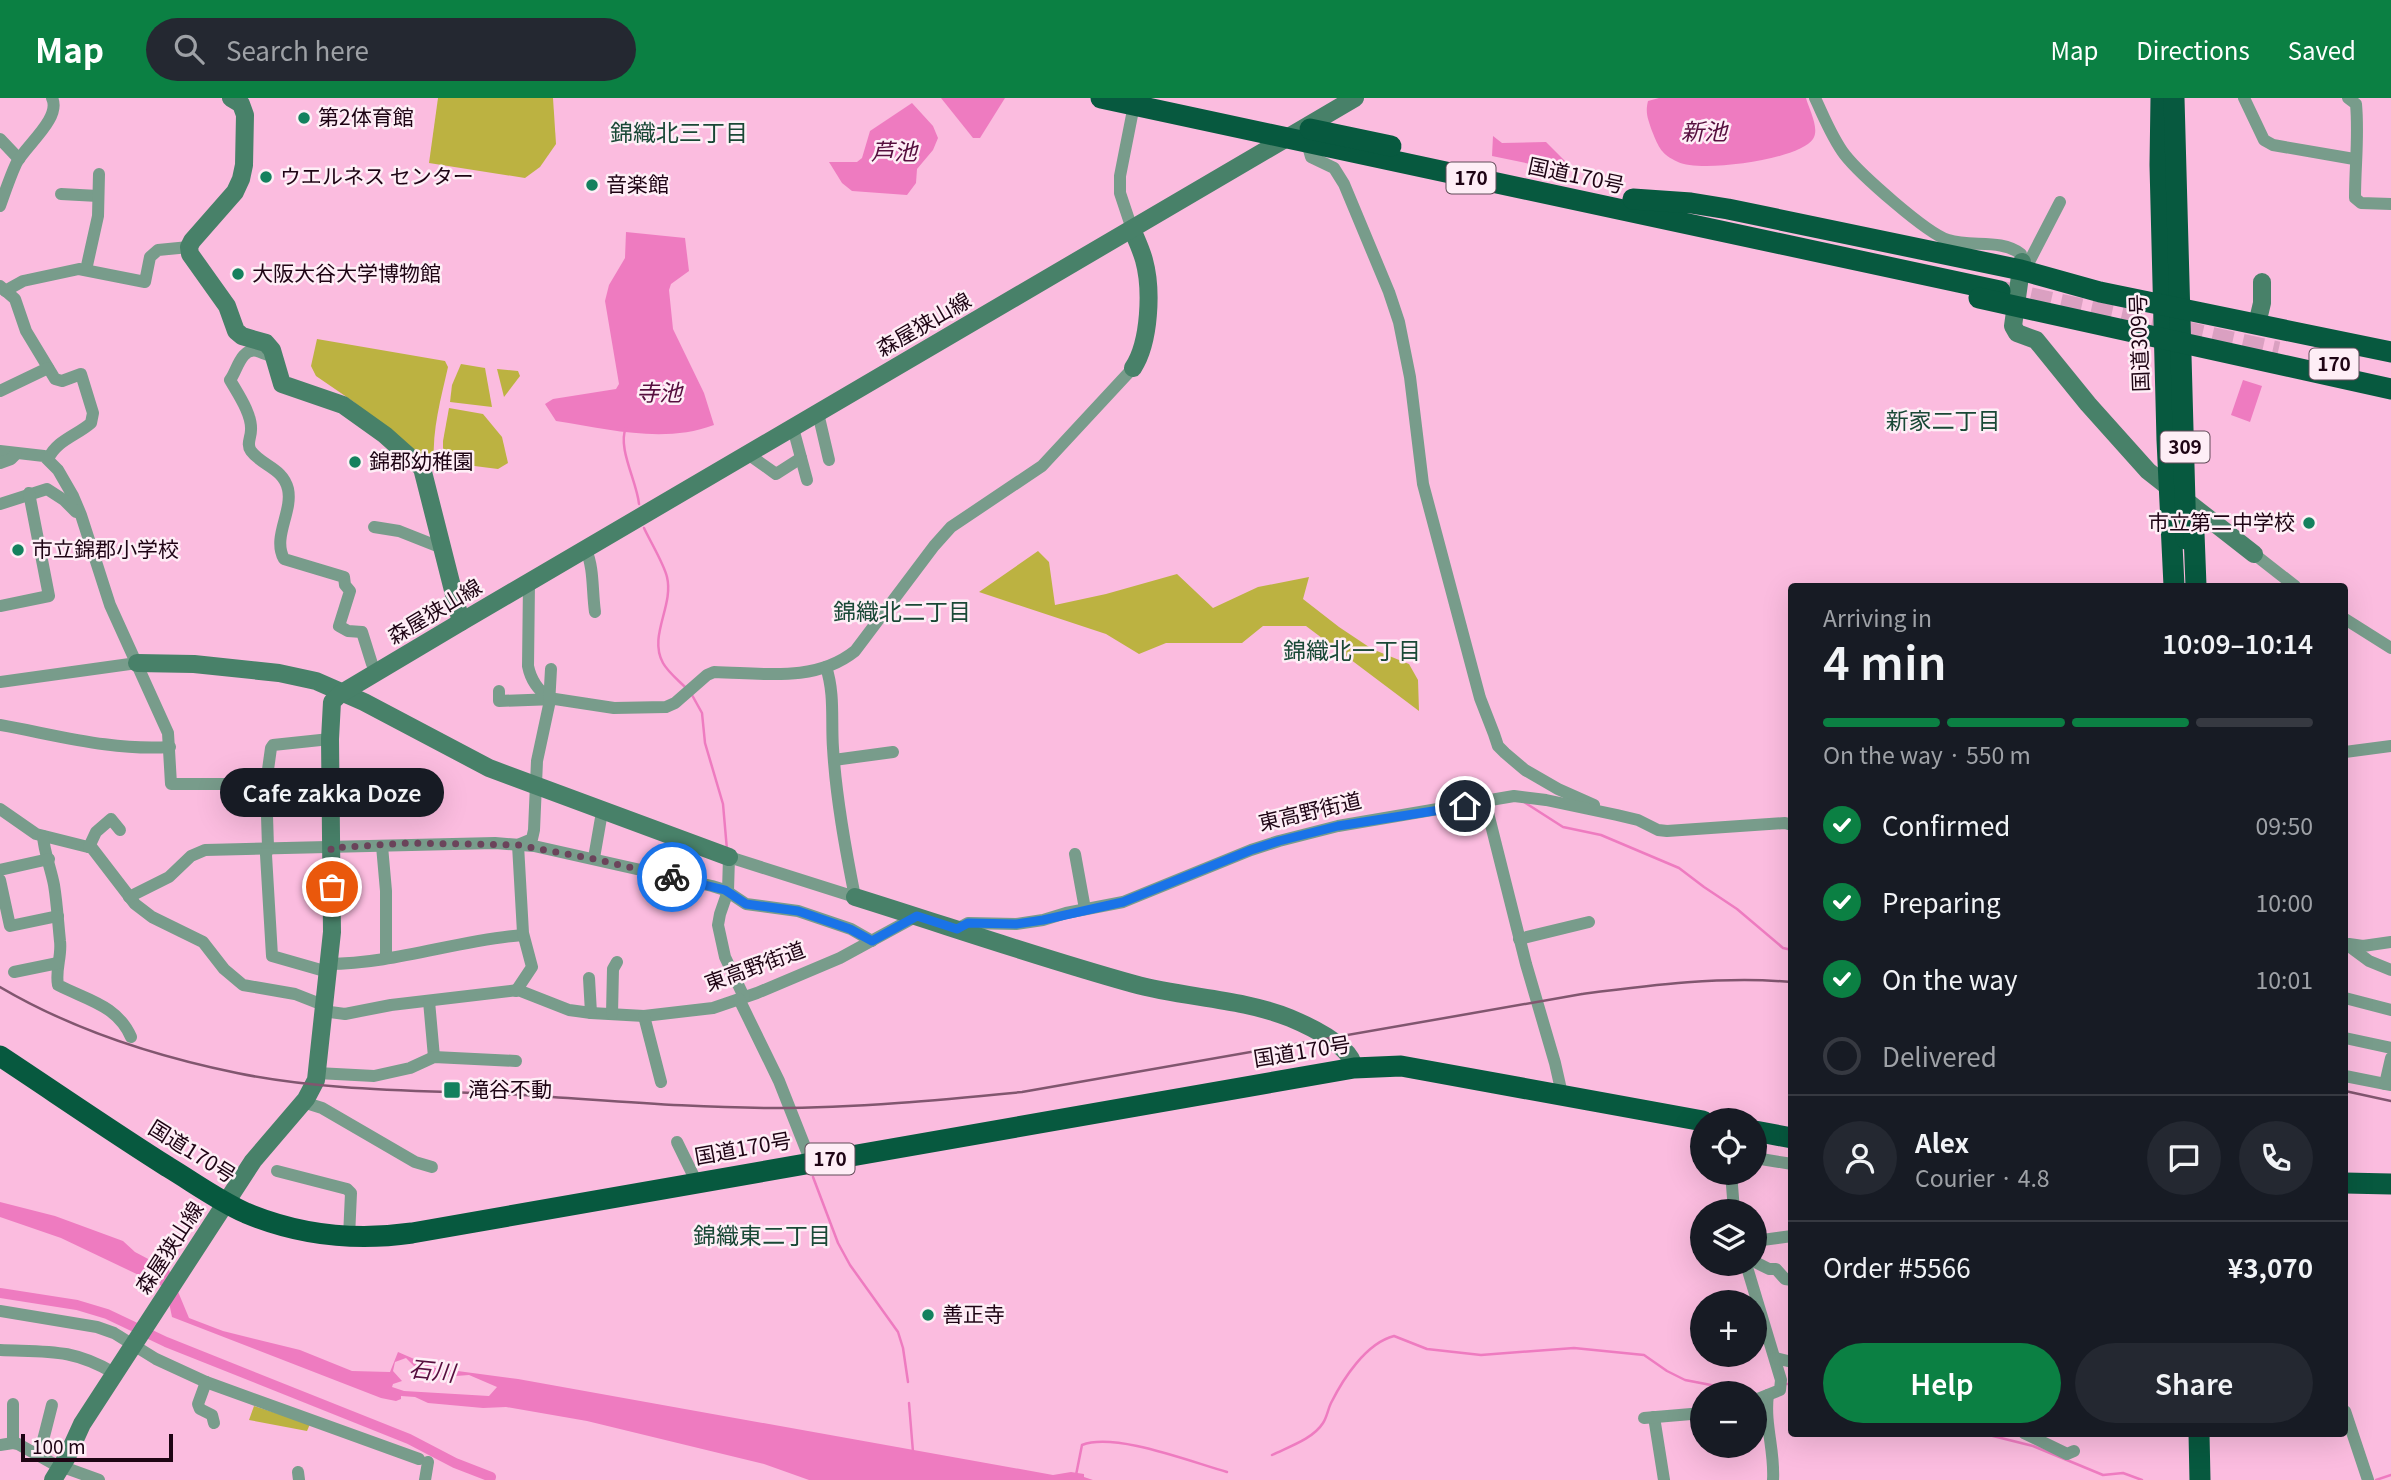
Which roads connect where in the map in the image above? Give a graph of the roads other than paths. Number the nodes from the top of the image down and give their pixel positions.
1 (52, 98) edge
2 (231, 98) edge
3 (1101, 98) edge
4 (1166, 98) edge
5 (1355, 98) edge
6 (1815, 98) edge
7 (2161, 98) edge
8 (2174, 98) edge
9 (2244, 98) edge
10 (2352, 101) edge
11 (1134, 105) junction
12 (1298, 136) junction
13 (0, 139) edge
14 (19, 159) junction
15 (2354, 159) junction
16 (99, 174) dead end
17 (61, 194) dead end
18 (98, 196) junction
19 (2060, 202) dead end
20 (2391, 204) edge
21 (0, 206) edge
22 (1657, 218) junction
23 (1132, 229) junction
24 (189, 247) junction
25 (86, 270) junction
26 (2011, 275) junction
27 (2262, 282) dead end
28 (3, 289) edge
29 (2017, 306) junction
30 (2172, 307) junction
31 (2257, 324) junction
32 (2173, 341) junction
33 (2391, 352) edge
34 (274, 356) junction
35 (2391, 362) edge
36 (48, 368) junction
37 (1133, 368) joint
38 (2391, 376) edge
39 (2391, 389) edge
40 (0, 391) edge
41 (818, 413) junction
42 (793, 428) junction
43 (0, 451) edge
44 (16, 454) junction
45 (748, 454) junction
46 (801, 458) junction
47 (48, 459) junction
48 (829, 460) dead end
49 (0, 463) edge
50 (807, 480) dead end
51 (29, 493) junction
52 (2178, 494) junction
53 (0, 504) edge
54 (80, 512) junction
55 (374, 527) dead end
56 (2172, 530) junction
57 (442, 548) junction
58 (586, 550) junction
59 (2254, 554) joint
60 (529, 583) junction
61 (2165, 583) edge
62 (2174, 583) edge
63 (2186, 583) edge
64 (2196, 583) edge
65 (2291, 583) edge
66 (0, 606) edge
67 (595, 612) dead end
68 (2348, 621) edge
69 (461, 622) junction
70 (2391, 648) edge
71 (137, 663) junction
72 (372, 664) dead end
73 (826, 667) junction
74 (551, 669) dead end
75 (0, 682) edge
76 (343, 692) junction
77 (549, 699) junction
78 (499, 701) dead end
79 (0, 725) edge
80 (330, 739) junction
81 (2391, 746) edge
82 (170, 747) junction
83 (893, 752) dead end
84 (2348, 752) edge
85 (834, 760) junction
86 (266, 784) junction
87 (536, 786) junction
88 (1485, 802) junction
89 (0, 809) edge
90 (602, 812) junction
91 (1609, 814) junction
92 (1788, 824) edge
93 (120, 830) dead end
94 (43, 836) junction
95 (518, 845) junction
96 (89, 846) junction
97 (382, 846) junction
98 (331, 848) junction
99 (268, 849) junction
100 (1075, 854) dead end
101 (729, 857) junction
102 (49, 859) junction
103 (594, 859) junction
104 (0, 870) edge
105 (0, 880) edge
106 (728, 892) junction
107 (129, 897) junction
108 (855, 897) junction
109 (1085, 909) junction
110 (58, 916) junction
111 (917, 916) junction
112 (1589, 922) dead end
113 (957, 929) junction
114 (523, 935) junction
115 (1519, 939) junction
116 (872, 941) junction
117 (2391, 942) edge
118 (2348, 944) edge
119 (2348, 946) edge
120 (386, 958) junction
121 (617, 962) dead end
122 (58, 963) junction
123 (328, 968) junction
124 (2391, 970) edge
125 (15, 972) dead end
126 (589, 978) dead end
127 (516, 991) junction
128 (742, 998) junction
129 (2348, 999) edge
130 (429, 1001) junction
131 (325, 1008) junction
132 (2391, 1010) edge
133 (591, 1013) junction
134 (612, 1014) junction
135 (644, 1016) junction
136 (131, 1037) dead end
137 (2348, 1039) edge
138 (2391, 1048) edge
139 (0, 1056) edge
140 (434, 1058) junction
141 (2391, 1058) edge
142 (516, 1061) dead end
143 (1354, 1068) junction
144 (317, 1073) junction
145 (2348, 1077) edge
146 (661, 1082) dead end
147 (2388, 1085) edge
148 (1562, 1094) junction
149 (303, 1102) junction
150 (1690, 1119) edge
151 (1767, 1133) edge
152 (1788, 1137) edge
153 (677, 1142) dead end
154 (1767, 1160) edge
155 (811, 1162) junction
156 (1788, 1163) edge
157 (432, 1167) dead end
158 (277, 1171) dead end
159 (697, 1183) junction
160 (2348, 1183) edge
161 (2391, 1184) edge
162 (221, 1212) junction
163 (349, 1237) junction
164 (1788, 1237) edge
165 (1767, 1239) edge
166 (1767, 1268) edge
167 (1750, 1276) edge
168 (1788, 1279) edge
169 (0, 1311) edge
170 (135, 1344) junction
171 (0, 1350) edge
172 (1775, 1358) junction
173 (1788, 1361) edge
174 (114, 1373) junction
175 (206, 1382) junction
176 (1767, 1395) edge
177 (13, 1404) dead end
178 (52, 1405) dead end
179 (1690, 1414) edge
180 (1767, 1417) edge
181 (2348, 1420) edge
182 (214, 1423) dead end
183 (2032, 1437) edge
184 (2199, 1437) edge
185 (2211, 1437) edge
186 (6, 1444) edge
187 (2074, 1451) dead end
188 (39, 1456) junction
189 (57, 1473) edge
190 (99, 1480) edge
191 (425, 1480) edge
192 (1664, 1480) edge
193 (1773, 1480) edge
194 (2200, 1480) edge
195 (2213, 1480) edge
196 (2368, 1480) edge

1 - 14 street
2 - 24 street
3 - 11 highway, 国道170号 / 170
4 - 12 highway, 国道170号 / 170
5 - 12 street, 森屋狭山線
6 - 26 street
7 - 30 highway, 国道309号 / 309
8 - 30 highway, 国道309号 / 309
9 - 15 street
10 - 15 street
11 - 12 highway, 国道170号 / 170
11 - 23 street
12 - 22 highway, 国道170号 / 170
12 - 23 street, 森屋狭山線
12 - 26 highway, 国道170号 / 170
12 - 91 street
13 - 14 street
14 - 21 street
15 - 20 street
16 - 18 street
17 - 18 street
18 - 25 street
19 - 26 street
22 - 26 highway, 国道170号 / 170
22 - 29 highway
23 - 37 street
23 - 41 street, 森屋狭山線
24 - 25 street
24 - 34 street
25 - 28 street
26 - 29 street
26 - 30 highway
27 - 31 street
28 - 36 street
29 - 32 highway
29 - 52 street
30 - 31 highway
30 - 32 highway, 国道309号 / 309
31 - 33 highway
32 - 39 highway
32 - 52 highway, 国道309号 / 309
34 - 57 street
34 - 72 street
35 - 38 highway, 170
36 - 40 street
36 - 47 street
37 - 73 street
41 - 42 street, 森屋狭山線
41 - 48 street
42 - 45 street, 森屋狭山線
42 - 46 street
43 - 44 street
44 - 47 street
44 - 49 street
45 - 46 street
45 - 58 street, 森屋狭山線
46 - 50 street
47 - 54 street
51 - 53 street
51 - 54 street
51 - 66 street
52 - 56 highway, 国道309号 / 309
52 - 59 street
52 - 63 highway, 国道309号 / 309
52 - 64 highway, 309
54 - 71 street
55 - 57 street
56 - 61 highway, 309
56 - 62 highway, 国道309号 / 309
57 - 69 street
58 - 60 street, 森屋狭山線
58 - 67 street
59 - 65 street
60 - 69 street, 森屋狭山線
60 - 77 street
68 - 70 street
69 - 76 street, 森屋狭山線
71 - 75 street
71 - 76 street
71 - 82 street
73 - 77 street
73 - 85 street
74 - 77 street
76 - 80 street, 森屋狭山線
76 - 87 street
77 - 78 street
77 - 87 street
79 - 82 street
80 - 86 street
80 - 98 street, 森屋狭山線
81 - 84 street
82 - 86 street
83 - 85 street
85 - 108 street
86 - 99 street
87 - 90 street
87 - 95 street
88 - 91 street, 東高野街道
88 - 109 street, 東高野街道
88 - 115 street
89 - 94 street
90 - 101 street
90 - 103 street
91 - 92 street
93 - 96 street
94 - 96 street
94 - 102 street
95 - 97 street
95 - 103 street
95 - 114 street
96 - 107 street, 東高野街道
97 - 98 street
97 - 120 street
98 - 99 street
98 - 123 street, 森屋狭山線
99 - 107 street
99 - 123 street
100 - 109 street
101 - 106 street
101 - 108 street
102 - 104 street
102 - 110 street
103 - 106 street
105 - 110 street
106 - 116 street
106 - 128 street
107 - 131 street, 東高野街道
108 - 111 street
109 - 113 street, 東高野街道
110 - 122 street
111 - 113 street, 東高野街道
111 - 116 street, 東高野街道
112 - 115 street
113 - 143 street
114 - 120 street
114 - 127 street
115 - 148 street
116 - 128 street, 東高野街道
117 - 118 street
119 - 124 street
120 - 123 street
121 - 134 street
122 - 125 street
122 - 136 street
123 - 131 street, 森屋狭山線
126 - 133 street
127 - 130 street, 東高野街道
127 - 133 street, 東高野街道
128 - 135 street, 東高野街道
128 - 155 street
129 - 132 street
130 - 131 street, 東高野街道
130 - 140 street
131 - 144 street, 森屋狭山線
133 - 134 street, 東高野街道
134 - 135 street, 東高野街道
135 - 146 street
137 - 138 street
139 - 162 highway, 国道170号 / 170
140 - 142 street
140 - 144 street
141 - 147 street
143 - 148 highway, 国道170号 / 170
143 - 155 highway, 国道170号 / 170
144 - 149 street, 森屋狭山線
145 - 147 street
148 - 150 highway, 国道170号 / 170
149 - 157 street
149 - 162 street, 森屋狭山線
151 - 152 highway
153 - 159 street
154 - 156 street
155 - 159 highway, 国道170号 / 170
158 - 163 street
159 - 163 highway, 国道170号 / 170
160 - 161 highway
162 - 163 highway, 国道170号 / 170
162 - 170 street, 森屋狭山線
164 - 165 street
166 - 168 street
167 - 172 street
169 - 170 street
170 - 174 street, 森屋狭山線
170 - 175 street
171 - 174 street
172 - 173 street
172 - 176 street
174 - 189 street, 森屋狭山線
175 - 182 street
175 - 191 street
177 - 186 street
178 - 188 street
179 - 192 street
180 - 193 street
181 - 196 street
183 - 187 street
184 - 194 highway
185 - 195 highway
186 - 188 street
188 - 189 street
189 - 190 street

